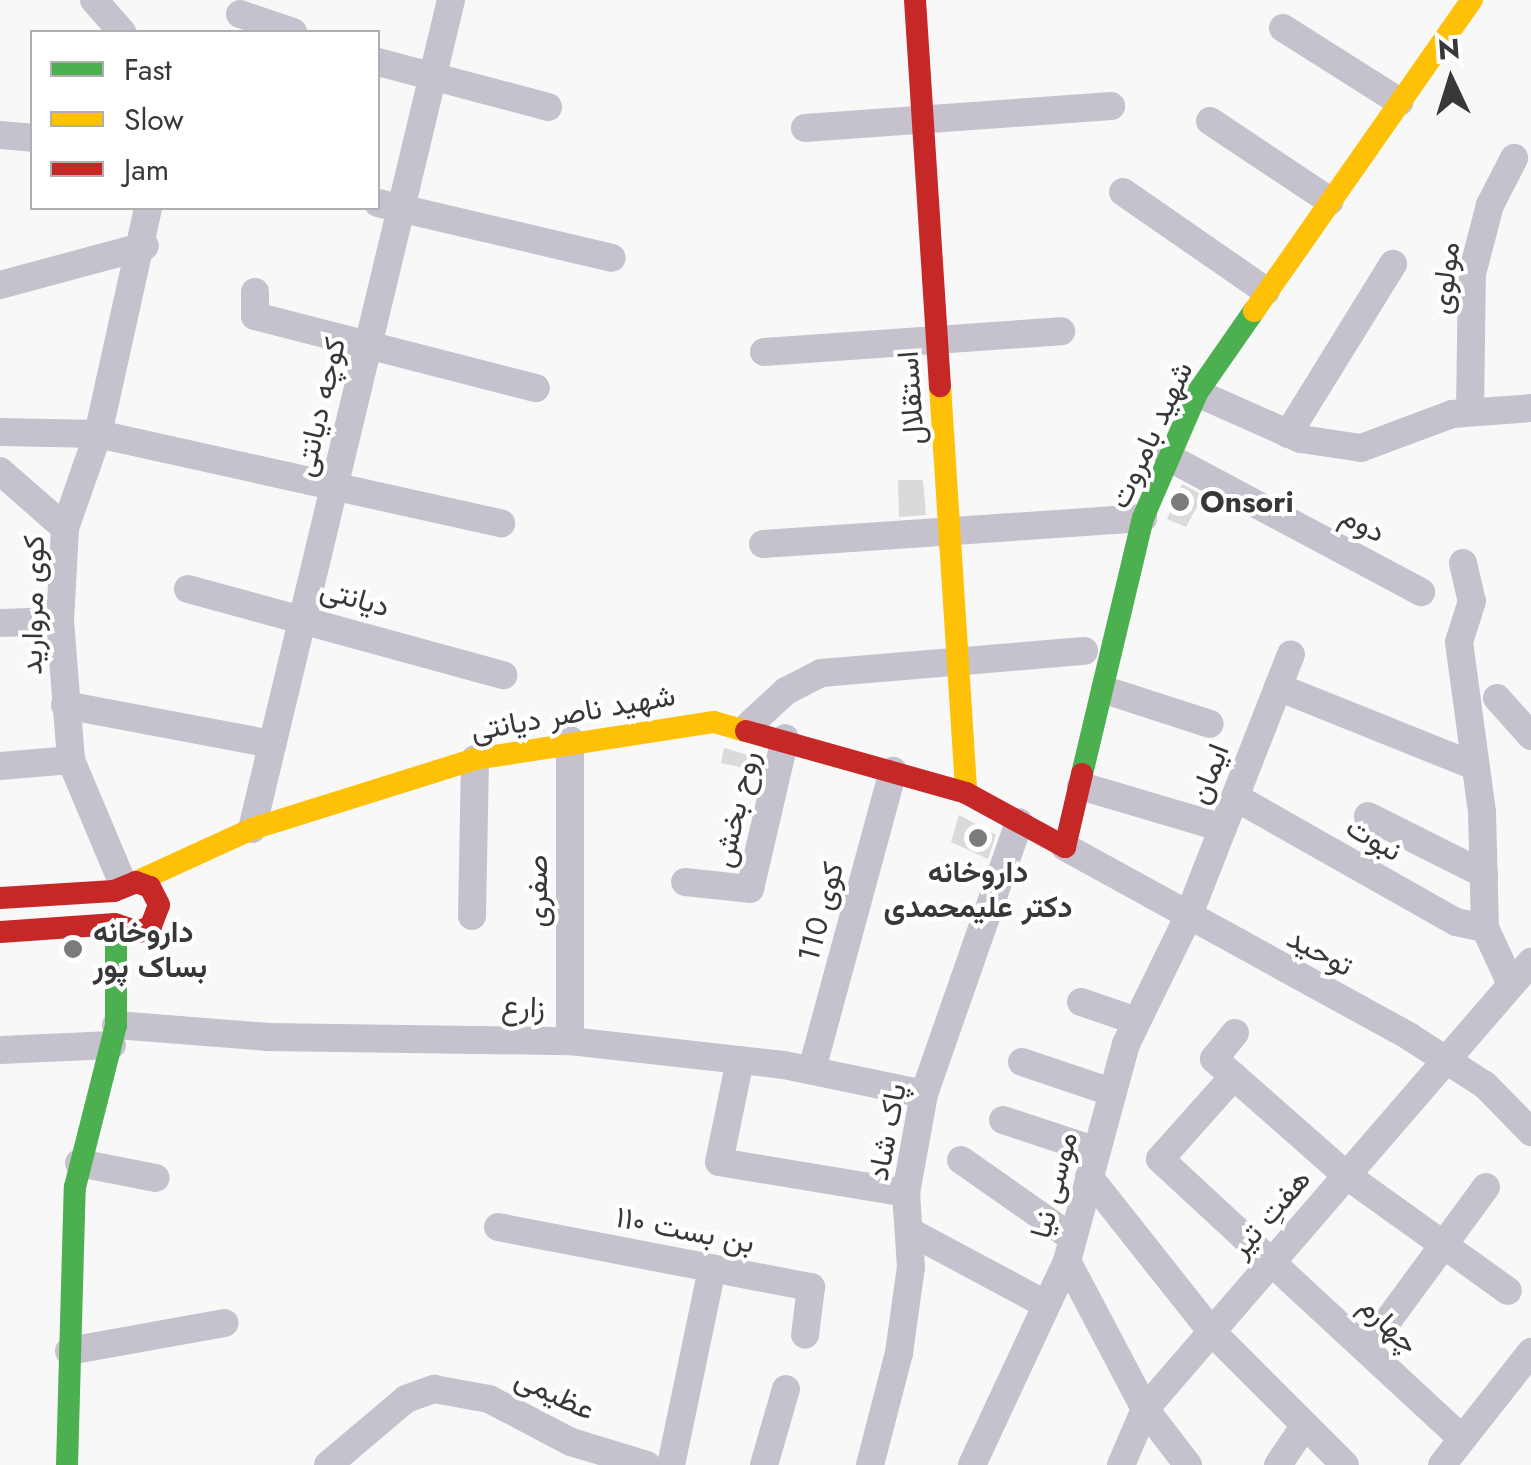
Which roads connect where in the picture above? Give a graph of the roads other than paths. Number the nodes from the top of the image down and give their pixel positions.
1 (94, 0) edge
2 (450, 0) edge
3 (915, 0) edge
4 (1472, 0) edge
5 (238, 15) edge
6 (1284, 28) dead end
7 (120, 30) edge
8 (287, 30) edge
9 (380, 63) edge
10 (431, 82) junction
11 (1400, 102) junction
12 (1111, 106) dead end
13 (548, 107) dead end
14 (923, 120) junction
15 (1210, 121) dead end
16 (805, 128) dead end
17 (0, 135) edge
18 (30, 138) edge
19 (1514, 158) dead end
20 (1123, 192) dead end
21 (1330, 201) junction
22 (389, 206) edge
23 (148, 210) edge
24 (145, 246) junction
25 (612, 258) dead end
26 (1393, 264) dead end
27 (0, 285) edge
28 (1266, 291) junction
29 (255, 292) dead end
30 (1061, 331) dead end
31 (937, 340) junction
32 (368, 346) junction
33 (764, 352) dead end
34 (536, 388) dead end
35 (1197, 393) junction
36 (1530, 408) edge
37 (1470, 412) junction
38 (0, 432) edge
39 (98, 434) junction
40 (1288, 434) junction
41 (1531, 436) edge
42 (1168, 457) junction
43 (0, 471) edge
44 (336, 480) junction
45 (1143, 518) junction
46 (501, 523) dead end
47 (65, 528) junction
48 (949, 531) junction
49 (763, 544) dead end
50 (1463, 563) dead end
51 (188, 588) dead end
52 (1421, 592) dead end
53 (303, 616) junction
54 (60, 621) junction
55 (0, 622) edge
56 (1084, 651) dead end
57 (1291, 654) dead end
58 (957, 660) junction
59 (503, 675) dead end
60 (1278, 687) junction
61 (1105, 690) junction
62 (1497, 698) dead end
63 (64, 705) junction
64 (1210, 724) dead end
65 (748, 726) junction
66 (1531, 736) edge
67 (785, 738) junction
68 (570, 740) junction
69 (272, 744) junction
70 (475, 759) junction
71 (71, 760) junction
72 (0, 766) edge
73 (1475, 766) junction
74 (893, 772) junction
75 (1081, 786) junction
76 (966, 793) junction
77 (1235, 797) junction
78 (1368, 816) dead end
79 (1020, 822) junction
80 (1223, 828) junction
81 (252, 830) junction
82 (1065, 846) junction
83 (203, 852) junction
84 (1484, 874) junction
85 (685, 882) dead end
86 (124, 886) junction
87 (0, 898) edge
88 (156, 916) junction
89 (472, 916) dead end
90 (1188, 918) junction
91 (116, 924) junction
92 (1485, 928) junction
93 (0, 932) edge
94 (1531, 962) edge
95 (1512, 984) junction
96 (1080, 1002) dead end
97 (1136, 1021) junction
98 (115, 1027) junction
99 (1235, 1033) dead end
100 (570, 1041) junction
101 (0, 1050) edge
102 (740, 1060) junction
103 (1444, 1060) junction
104 (1022, 1062) dead end
105 (812, 1069) junction
106 (1234, 1076) junction
107 (1111, 1092) junction
108 (924, 1094) junction
109 (1003, 1120) dead end
110 (1530, 1130) edge
111 (961, 1160) dead end
112 (79, 1163) junction
113 (1093, 1164) junction
114 (1346, 1175) junction
115 (156, 1178) dead end
116 (1486, 1187) dead end
117 (906, 1192) junction
118 (498, 1227) dead end
119 (909, 1231) junction
120 (1444, 1245) junction
121 (1069, 1249) junction
122 (1273, 1260) junction
123 (712, 1269) junction
124 (1508, 1291) dead end
125 (1043, 1302) junction
126 (224, 1323) dead end
127 (1212, 1332) junction
128 (805, 1335) dead end
129 (1367, 1350) junction
130 (70, 1351) junction
131 (1531, 1352) edge
132 (786, 1389) dead end
133 (1146, 1410) junction
134 (1305, 1425) junction
135 (1460, 1438) junction
136 (568, 1453) edge
137 (67, 1465) edge
138 (328, 1465) edge
139 (648, 1465) edge
140 (671, 1465) edge
141 (764, 1465) edge
142 (870, 1465) edge
143 (972, 1465) edge
144 (1120, 1465) edge
145 (1188, 1465) edge
146 (1278, 1465) edge
147 (1345, 1465) edge
148 (1442, 1465) edge

1 - 7 street
2 - 10 street, کوچه دیانتی
3 - 14 main road, استقلال
4 - 11 main road, شهید بامروت
5 - 8 street
6 - 11 street
9 - 10 street
10 - 13 street
10 - 22 street, کوچه دیانتی
11 - 21 main road, شهید بامروت
12 - 14 street
14 - 16 street
14 - 31 main road, استقلال
15 - 21 street
17 - 18 street
19 - 37 street, مولوی
20 - 28 street
21 - 28 main road, شهید بامروت
22 - 25 street
22 - 32 street, کوچه دیانتی
23 - 24 street, کوی مروارید
24 - 27 street
24 - 39 street, کوی مروارید
26 - 40 street
28 - 35 main road, شهید بامروت
29 - 32 street
30 - 31 street
31 - 33 street
31 - 48 main road, استقلال
32 - 34 street
32 - 44 street, کوچه دیانتی
35 - 40 street
35 - 42 main road, شهید بامروت
36 - 37 street
36 - 41 street
37 - 40 street
38 - 39 street
39 - 44 street
39 - 47 street, کوی مروارید
42 - 45 main road, شهید بامروت
42 - 52 street, دوم
43 - 47 street
44 - 46 street
44 - 53 street, کوچه دیانتی
45 - 48 street
45 - 61 main road, شهید بامروت
47 - 54 street, کوی مروارید
48 - 49 street
48 - 58 main road, استقلال
50 - 73 street
51 - 53 street, دیانتی
53 - 59 street, دیانتی
53 - 69 street, کوچه دیانتی
54 - 55 street
54 - 63 street, کوی مروارید
56 - 58 street
57 - 60 street, ایمان
58 - 65 street
58 - 76 main road, استقلال
60 - 73 street
60 - 77 street, ایمان
61 - 64 street
61 - 75 main road, شهید بامروت
62 - 66 street
63 - 69 street
63 - 71 street, کوی مروارید
65 - 67 main road, شهید ناصر دیانتی
65 - 68 main road, شهید ناصر دیانتی
67 - 74 main road, شهید ناصر دیانتی
67 - 85 street, روح بخش
68 - 70 main road, شهید ناصر دیانتی
68 - 100 street, صفری
69 - 81 street, کوچه دیانتی
70 - 81 main road, شهید ناصر دیانتی
70 - 89 street
71 - 72 street
71 - 86 street, کوی مروارید
73 - 84 street
74 - 76 main road, شهید ناصر دیانتی
74 - 105 street, کوی 110
75 - 80 street
75 - 82 main road, شهید بامروت
76 - 79 main road, شهید ناصر دیانتی
77 - 80 street, ایمان
77 - 92 street, نبوت
78 - 84 street
79 - 82 main road, شهید ناصر دیانتی
79 - 108 street, پاک شاد
80 - 90 street, ایمان
81 - 83 main road, شهید ناصر دیانتی
82 - 90 street, توحید
83 - 86 main road, شهید ناصر دیانتی
83 - 88 main road, شهید ناصر دیانتی
84 - 92 street
86 - 87 main road
86 - 88 main road
88 - 91 main road
88 - 98 main road, شهید ناصر دیانتی
90 - 97 street, موسی نیا
90 - 103 street, توحید
91 - 93 main road
91 - 98 main road, شهید ناصر دیانتی
92 - 95 street
94 - 95 street, هفتِ تیر
95 - 103 street, هفتِ تیر
96 - 97 street
97 - 107 street, موسی نیا
98 - 100 street, زارع
98 - 101 street, زارع
98 - 112 main road, شهید ناصر دیانتی
99 - 106 street
100 - 102 street, زارع
102 - 105 street, زارع
102 - 117 street
103 - 110 street, توحید
103 - 114 street, هفتِ تیر
104 - 107 street
105 - 108 street, زارع
106 - 114 street
106 - 122 street, چهارم
107 - 113 street, موسی نیا
108 - 117 street, پاک شاد
109 - 113 street
111 - 121 street
112 - 115 street
112 - 130 main road, شهید ناصر دیانتی
113 - 121 street, موسی نیا
113 - 127 street
114 - 120 street
114 - 122 street, هفتِ تیر
116 - 120 street
117 - 119 street, پاک شاد
118 - 123 street, بن بست ۱۱۰
119 - 125 street
119 - 142 street, پاک شاد
120 - 124 street
120 - 129 street
121 - 125 street, موسی نیا
121 - 133 street
122 - 127 street, هفتِ تیر
122 - 129 street, چهارم
123 - 128 street, بن بست ۱۱۰
123 - 140 street
125 - 143 street, موسی نیا
126 - 130 street
127 - 133 street, هفتِ تیر
127 - 134 street
129 - 135 street, چهارم
130 - 137 main road, شهید ناصر دیانتی
131 - 135 street
132 - 141 street
133 - 144 street, هفتِ تیر
133 - 145 street
134 - 146 street
134 - 147 street
135 - 148 street
136 - 138 street, عظیمی
136 - 139 street, عظیمی

